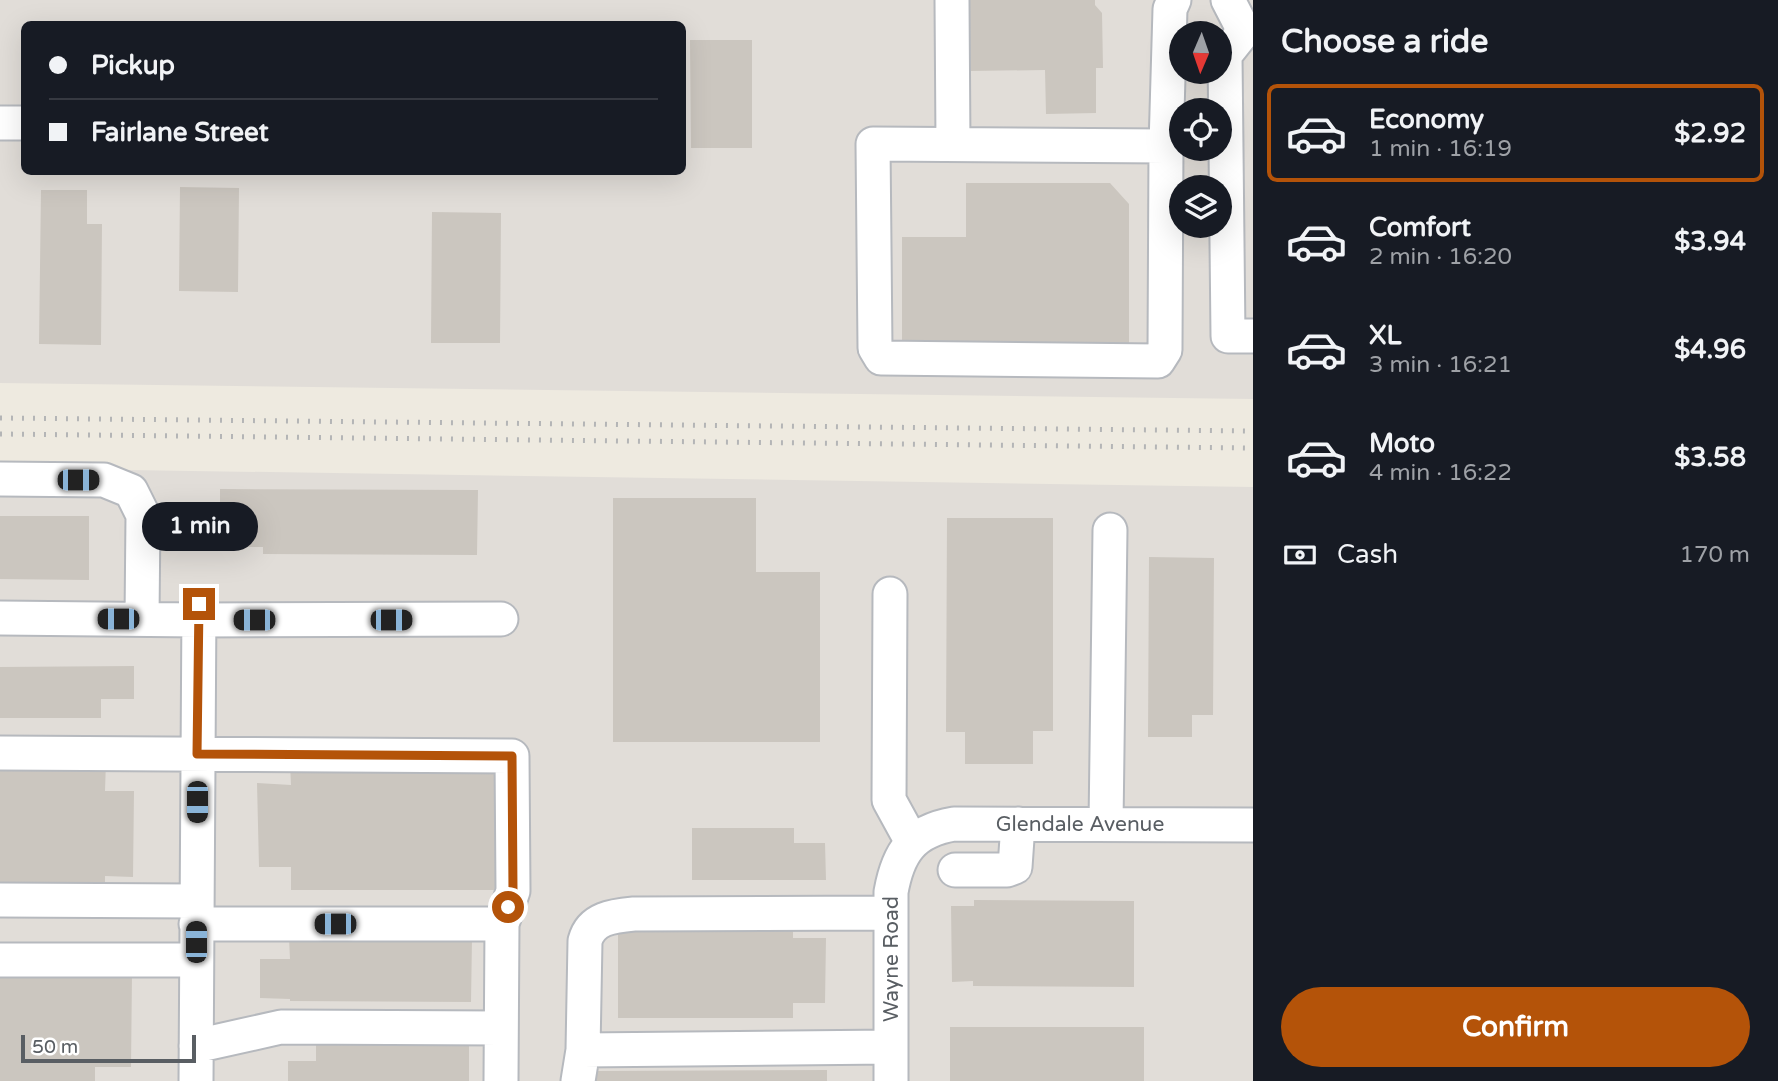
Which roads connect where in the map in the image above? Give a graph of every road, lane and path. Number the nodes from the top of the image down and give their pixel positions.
1 (952, 0) edge
2 (1174, 0) edge
3 (1228, 0) edge
4 (1249, 32) edge
5 (0, 123) edge
6 (21, 123) edge
7 (953, 144) junction
8 (1166, 146) junction
9 (1253, 336) edge
10 (0, 479) edge
11 (1110, 530) dead end
12 (890, 594) dead end
13 (199, 612) junction
14 (0, 618) edge
15 (501, 619) dead end
16 (142, 620) junction
17 (0, 753) edge
18 (197, 754) junction
19 (1018, 824) junction
20 (1106, 824) junction
21 (1253, 825) edge
22 (912, 842) junction
23 (956, 870) dead end
24 (0, 900) edge
25 (196, 912) junction
26 (891, 913) junction
27 (502, 924) junction
28 (0, 960) edge
29 (196, 960) junction
30 (501, 1028) junction
31 (196, 1046) junction
32 (891, 1047) junction
33 (580, 1065) edge
34 (196, 1081) edge
35 (500, 1081) edge
36 (891, 1081) edge

1 - 7 street
2 - 8 street
3 - 4 street
4 - 9 street
5 - 6 street
7 - 8 street
7 - 8 street
10 - 16 street
11 - 20 street
12 - 22 street
13 - 15 street
13 - 16 street
13 - 18 street
14 - 16 street
17 - 18 street
18 - 25 street
18 - 27 street
19 - 20 street, Glendale Avenue
19 - 22 street, Glendale Avenue
19 - 23 street
20 - 21 street, Glendale Avenue
22 - 26 street, Wayne Road
24 - 25 street
25 - 27 street
25 - 29 street
26 - 32 street, Wayne Road
26 - 33 street
27 - 30 street
28 - 29 street
29 - 31 street
30 - 31 street
30 - 35 street
31 - 34 street
32 - 33 street
32 - 36 street, Wayne Road

